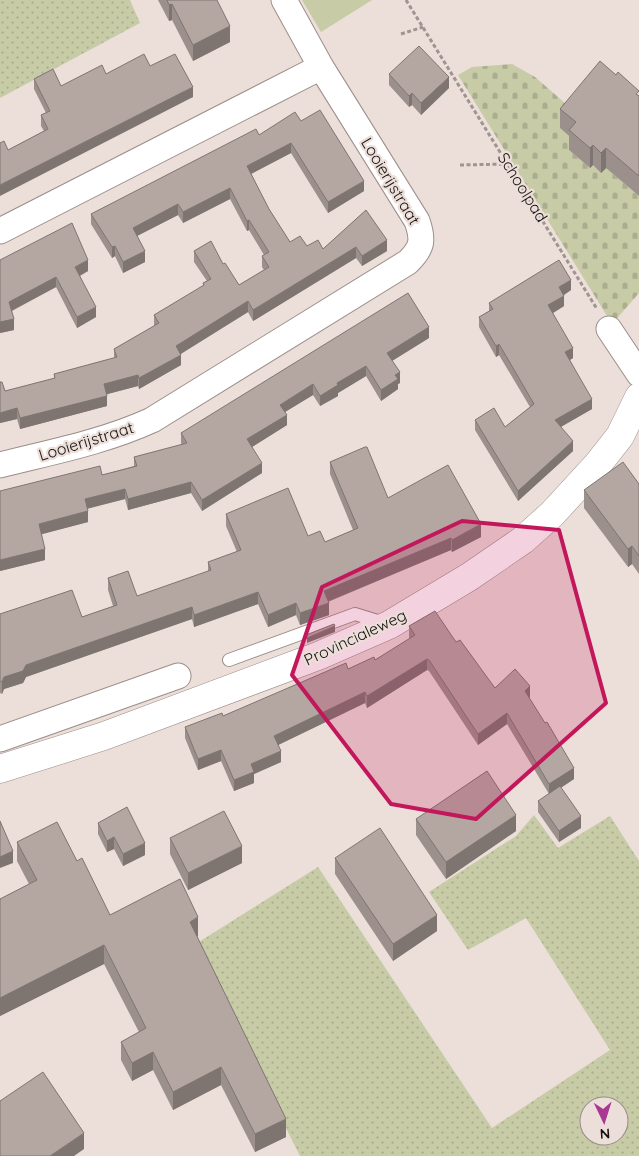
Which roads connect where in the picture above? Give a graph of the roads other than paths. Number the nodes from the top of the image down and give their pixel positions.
1 (284, 0) edge
2 (321, 67) junction
3 (0, 231) edge
4 (609, 329) road end
5 (639, 374) edge
6 (639, 397) edge
7 (0, 465) edge
8 (389, 625) junction
9 (229, 660) dead end
10 (178, 676) dead end
11 (8, 736) edge
12 (27, 760) junction
13 (0, 769) edge

1 - 2 street, Looierijstraat
2 - 3 street
2 - 7 street, Looierijstraat
4 - 5 street
6 - 8 street, Provincialeweg
8 - 9 lane
8 - 12 street, Provincialeweg
10 - 11 street
11 - 12 street
12 - 13 street, Provincialeweg

